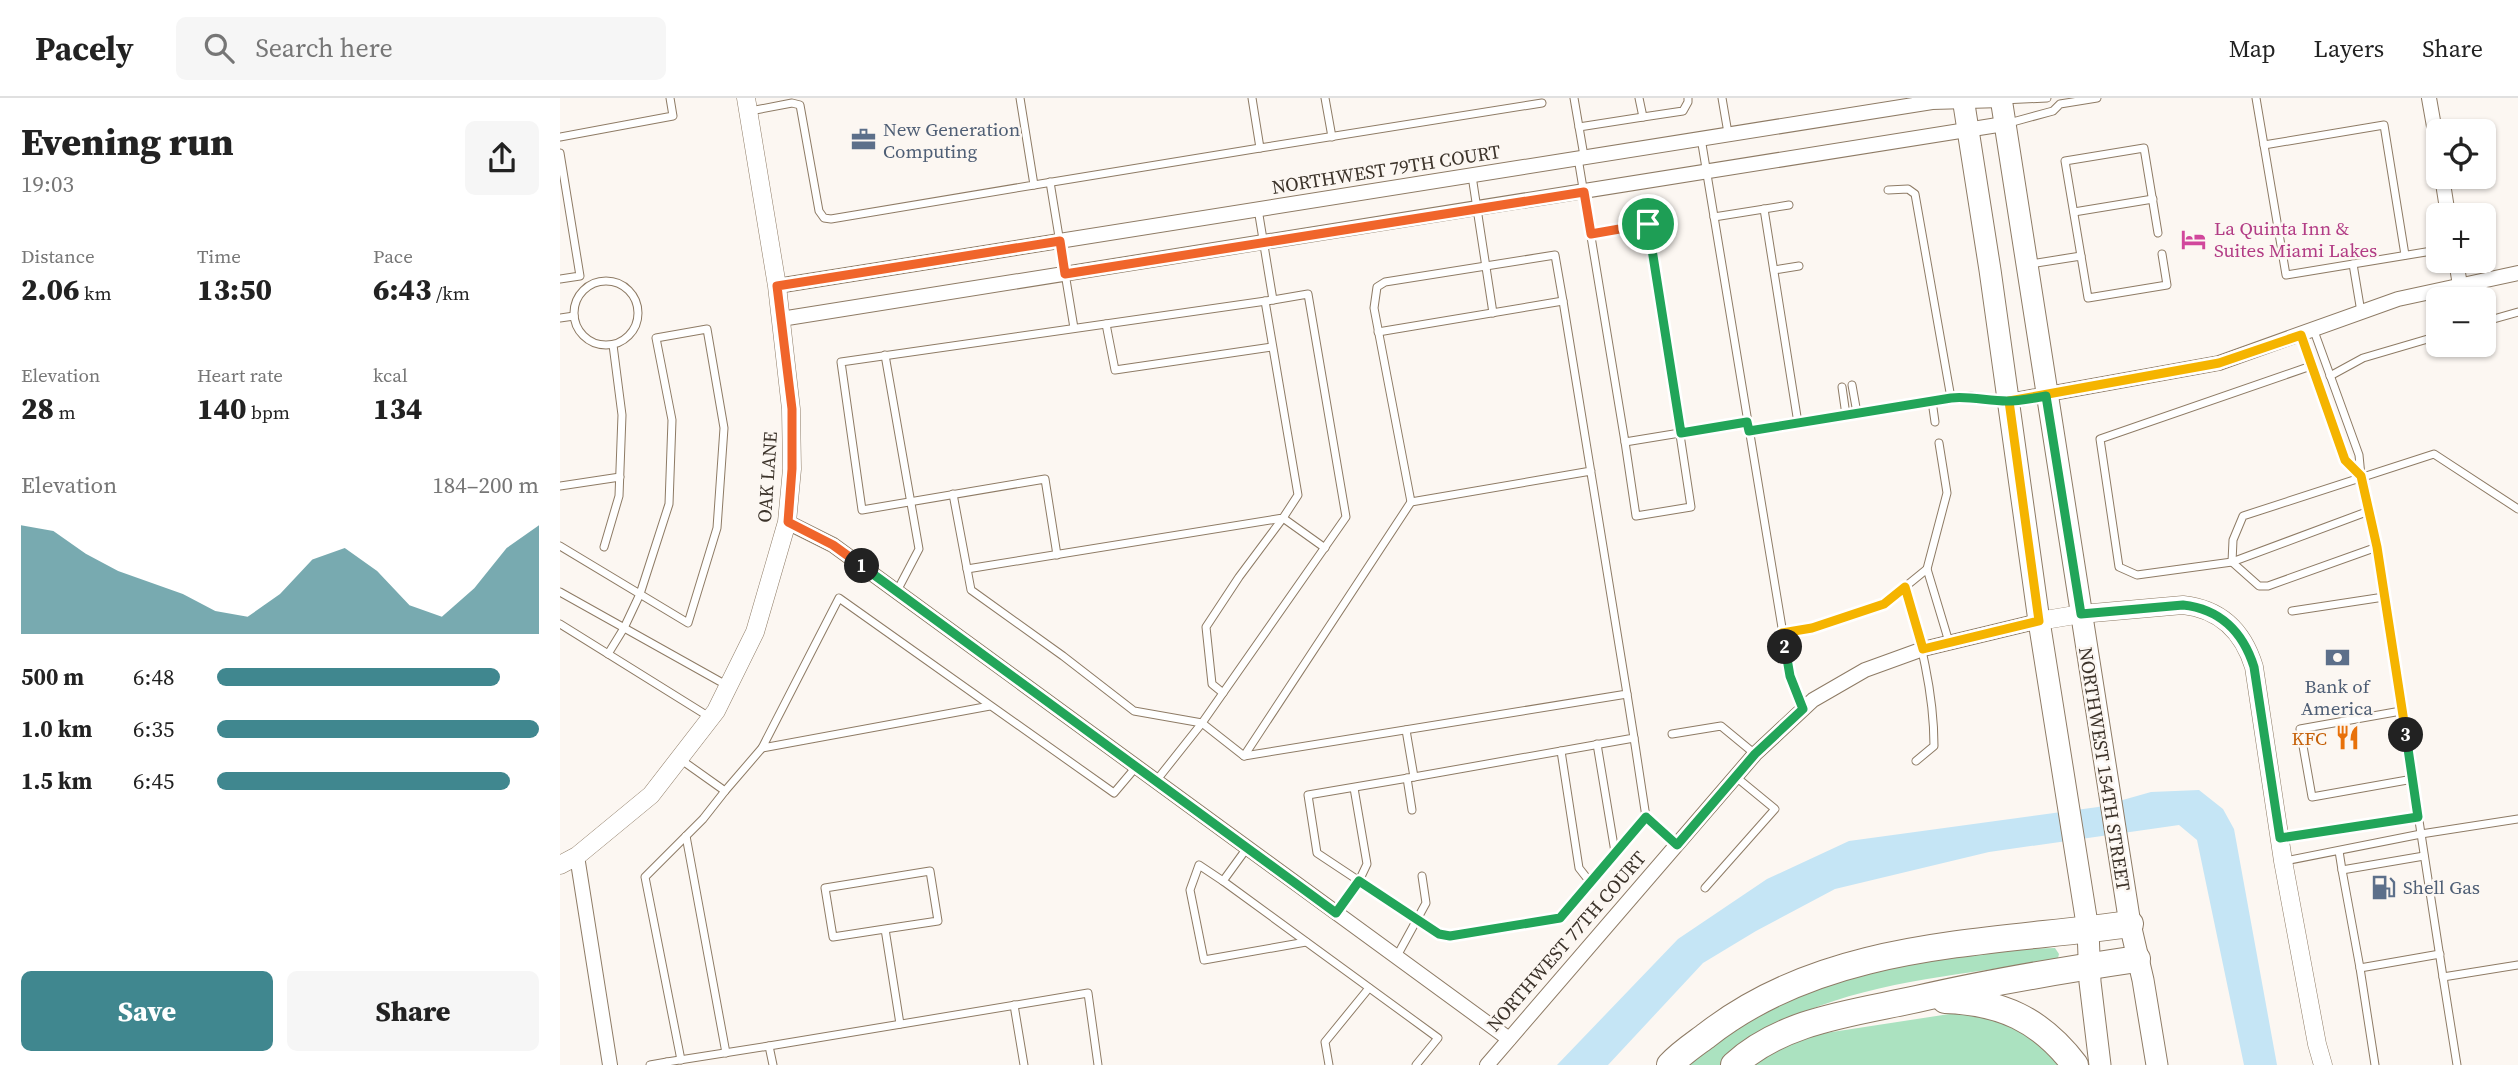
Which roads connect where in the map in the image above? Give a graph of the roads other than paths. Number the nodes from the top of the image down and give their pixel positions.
1 (670, 98) edge
2 (1020, 98) edge
3 (1252, 98) edge
4 (1325, 98) edge
5 (1574, 98) edge
6 (1640, 98) edge
7 (1688, 98) edge
8 (1722, 98) edge
9 (2047, 98) edge
10 (2053, 98) edge
11 (2097, 98) edge
12 (2256, 98) edge
13 (2430, 98) edge
14 (1963, 99) edge
15 (2001, 99) edge
16 (2063, 102) edge
17 (1542, 103) dead end
18 (747, 105) edge
19 (1643, 117) junction
20 (2433, 119) edge
21 (2004, 124) junction
22 (1579, 127) junction
23 (1968, 130) junction
24 (1728, 133) junction
25 (1332, 136) junction
26 (560, 137) edge
27 (1701, 138) junction
28 (2264, 145) junction
29 (1260, 148) junction
30 (560, 153) edge
31 (1581, 157) junction
32 (1706, 172) junction
33 (1472, 174) junction
34 (1050, 182) junction
35 (1034, 185) junction
36 (1888, 190) dead end
37 (1584, 192) junction
38 (2153, 199) junction
39 (1789, 205) dead end
40 (1477, 208) junction
41 (1258, 209) junction
42 (1764, 209) junction
43 (2074, 212) junction
44 (1714, 217) junction
45 (2158, 233) dead end
46 (1591, 234) junction
47 (1060, 241) junction
48 (1264, 243) junction
49 (2426, 252) edge
50 (2162, 254) dead end
51 (2405, 255) junction
52 (2081, 256) junction
53 (2353, 264) junction
54 (1487, 265) junction
55 (2026, 265) junction
56 (1799, 266) dead end
57 (1774, 270) junction
58 (2458, 273) edge
59 (2518, 273) edge
60 (1065, 274) junction
61 (560, 279) edge
62 (2460, 285) junction
63 (777, 286) junction
64 (1269, 301) junction
65 (1563, 301) junction
66 (2361, 312) junction
67 (2518, 312) edge
68 (1493, 313) junction
69 (573, 316) junction
70 (560, 318) edge
71 (2496, 318) edge
72 (781, 319) junction
73 (1106, 324) junction
74 (1074, 328) junction
75 (1378, 332) junction
76 (2307, 333) junction
77 (2426, 340) edge
78 (613, 345) junction
79 (1272, 346) junction
80 (885, 355) junction
81 (2311, 366) junction
82 (2330, 376) junction
83 (1852, 385) dead end
84 (1842, 387) dead end
85 (2046, 396) junction
86 (1951, 398) junction
87 (1932, 401) junction
88 (2009, 401) junction
89 (1857, 413) junction
90 (1846, 415) junction
91 (1747, 422) junction
92 (1935, 422) dead end
93 (1798, 423) junction
94 (1749, 431) junction
95 (1681, 433) junction
96 (1625, 442) junction
97 (1938, 443) dead end
98 (1591, 471) junction
99 (2361, 476) junction
100 (620, 478) junction
101 (560, 486) edge
102 (953, 494) junction
103 (911, 502) junction
104 (1411, 502) junction
105 (2518, 509) edge
106 (2369, 511) junction
107 (1283, 518) junction
108 (788, 522) junction
109 (560, 546) edge
110 (604, 547) dead end
111 (2377, 547) junction
112 (1325, 548) junction
113 (1057, 555) junction
114 (2232, 562) junction
115 (967, 569) junction
116 (1927, 569) junction
117 (1905, 587) junction
118 (560, 592) edge
119 (897, 592) junction
120 (640, 594) junction
121 (2384, 597) junction
122 (2292, 611) dead end
123 (2081, 614) junction
124 (2039, 621) junction
125 (560, 624) edge
126 (624, 628) junction
127 (1782, 633) junction
128 (1949, 642) junction
129 (1923, 649) junction
130 (608, 654) junction
131 (728, 687) junction
132 (1223, 693) junction
133 (1627, 694) junction
134 (990, 706) junction
135 (1803, 709) junction
136 (2401, 711) junction
137 (711, 718) junction
138 (1202, 723) junction
139 (1406, 730) junction
140 (1672, 734) dead end
141 (1634, 738) junction
142 (1597, 744) junction
143 (762, 748) junction
144 (1561, 751) junction
145 (1755, 754) junction
146 (1244, 756) junction
147 (679, 759) junction
148 (1916, 761) dead end
149 (1136, 767) junction
150 (1410, 777) junction
151 (1736, 777) junction
152 (2413, 779) junction
153 (1156, 781) junction
154 (1354, 788) junction
155 (725, 791) junction
156 (1412, 810) dead end
157 (1646, 817) junction
158 (2418, 817) junction
159 (2518, 819) edge
160 (2421, 834) junction
161 (686, 836) junction
162 (2280, 838) junction
163 (1677, 845) junction
164 (1247, 848) junction
165 (2339, 851) junction
166 (1615, 852) junction
167 (577, 856) junction
168 (2424, 856) junction
169 (2283, 861) junction
170 (560, 865) edge
171 (2342, 870) junction
172 (1422, 876) dead end
173 (1223, 881) junction
174 (1359, 881) junction
175 (1590, 882) junction
176 (1706, 888) dead end
177 (1336, 913) junction
178 (1417, 920) junction
179 (2130, 924) junction
180 (885, 929) junction
181 (2088, 930) junction
182 (1306, 942) junction
183 (2440, 954) junction
184 (1396, 957) junction
185 (2137, 959) junction
186 (2518, 965) edge
187 (2090, 966) junction
188 (2360, 968) junction
189 (2443, 977) junction
190 (1369, 988) junction
191 (1918, 998) junction
192 (1014, 1006) junction
193 (900, 1024) junction
194 (1509, 1040) junction
195 (769, 1046) junction
196 (726, 1053) junction
197 (713, 1055) junction
198 (681, 1060) junction
199 (667, 1064) edge
200 (610, 1065) edge
201 (650, 1065) edge
202 (715, 1065) edge
203 (773, 1065) edge
204 (1024, 1065) edge
205 (1098, 1065) edge
206 (1329, 1065) edge
207 (1416, 1065) edge
208 (1487, 1065) edge
209 (1670, 1065) edge
210 (1734, 1065) edge
211 (2075, 1065) edge
212 (2100, 1065) edge
213 (2157, 1065) edge
214 (2323, 1065) edge
215 (2375, 1065) edge
216 (2457, 1065) edge

1 - 26 lane
2 - 35 lane
3 - 29 lane
4 - 25 lane
5 - 22 lane
6 - 19 lane
7 - 19 lane
8 - 24 lane
9 - 15 lane
10 - 16 lane
11 - 16 lane
12 - 28 lane
13 - 20 street
14 - 15 street, NORTHWEST 79TH COURT
14 - 23 main road
14 - 24 street, NORTHWEST 79TH COURT
15 - 21 main road, NORTHWEST 154TH STREET
16 - 21 lane
17 - 25 lane
18 - 35 lane
18 - 63 street, OAK LANE
19 - 22 lane
21 - 23 street
21 - 55 main road, NORTHWEST 154TH STREET
22 - 31 lane
23 - 32 street
23 - 88 main road
24 - 27 street, NORTHWEST 79TH COURT
25 - 29 lane
27 - 31 street, NORTHWEST 79TH COURT
27 - 32 lane
28 - 51 lane
28 - 53 lane
29 - 34 lane
30 - 61 lane
31 - 33 street, NORTHWEST 79TH COURT
31 - 37 lane
32 - 37 street
32 - 44 lane
33 - 40 lane
33 - 41 street, NORTHWEST 79TH COURT
34 - 35 lane
34 - 47 lane
36 - 86 lane
37 - 40 street
37 - 46 lane
38 - 43 lane
38 - 43 lane
38 - 45 lane
39 - 42 lane
40 - 48 street
40 - 54 lane
41 - 47 street, NORTHWEST 79TH COURT
41 - 48 lane
42 - 44 lane
42 - 57 lane
43 - 52 lane
44 - 91 lane
46 - 95 lane
46 - 96 lane
47 - 60 lane
47 - 63 street, NORTHWEST 79TH COURT
48 - 60 street
48 - 64 lane
49 - 51 lane
50 - 52 lane
51 - 53 lane
52 - 55 lane
53 - 66 lane
54 - 65 lane
54 - 68 lane
54 - 75 lane
55 - 85 main road, NORTHWEST 154TH STREET
56 - 57 lane
57 - 93 lane
58 - 62 street
59 - 62 street
60 - 72 street
60 - 74 lane
62 - 66 street
63 - 72 street, OAK LANE
64 - 73 lane
64 - 79 lane
64 - 112 lane
65 - 68 lane
65 - 98 lane
66 - 76 street
67 - 71 lane
68 - 75 lane
69 - 70 lane
69 - 78 lane
69 - 78 lane
72 - 108 street, OAK LANE
73 - 74 lane
73 - 79 lane
74 - 80 lane
75 - 104 lane
76 - 81 lane
76 - 82 lane
76 - 85 street
77 - 82 lane
78 - 100 lane
79 - 107 lane
80 - 103 lane
80 - 103 lane
81 - 99 lane
81 - 114 lane
82 - 99 lane
83 - 89 lane
84 - 90 lane
85 - 88 street
85 - 123 main road, NORTHWEST 154TH STREET
86 - 87 lane
86 - 88 lane
87 - 89 lane
87 - 92 lane
88 - 124 main road
89 - 90 lane
90 - 93 lane
91 - 94 lane
91 - 95 lane
93 - 94 lane
94 - 127 lane
95 - 96 lane
95 - 96 lane
97 - 116 lane
98 - 104 lane
98 - 133 lane
99 - 105 lane
99 - 106 lane
99 - 114 lane
100 - 101 lane
100 - 110 lane
102 - 103 lane
102 - 113 lane
102 - 115 lane
103 - 119 lane
104 - 146 lane
106 - 111 lane
106 - 114 lane
107 - 112 lane
107 - 113 lane
107 - 132 lane
108 - 119 street
108 - 131 street, OAK LANE
109 - 120 lane
111 - 114 lane
111 - 121 lane
112 - 132 lane
113 - 115 lane
115 - 138 lane
116 - 117 lane
116 - 128 lane
117 - 127 lane
117 - 129 lane
118 - 126 lane
119 - 149 street
120 - 120 lane
120 - 126 lane
121 - 122 lane
121 - 136 lane
123 - 124 street, NORTHWEST 77TH COURT
123 - 162 street, NORTHWEST 77TH COURT
123 - 179 main road, NORTHWEST 154TH STREET
124 - 128 street, NORTHWEST 77TH COURT
124 - 181 main road
125 - 130 lane
126 - 130 lane
126 - 131 lane
127 - 135 lane
128 - 129 street, NORTHWEST 77TH COURT
129 - 135 street, NORTHWEST 77TH COURT
129 - 148 lane
130 - 137 lane
131 - 137 street, OAK LANE
132 - 138 lane
133 - 139 lane
133 - 141 lane
134 - 143 lane
134 - 143 lane
134 - 149 lane
135 - 145 street, NORTHWEST 77TH COURT
136 - 152 lane
136 - 152 lane
137 - 147 street, OAK LANE
138 - 146 lane
138 - 153 lane
139 - 146 lane
139 - 150 lane
140 - 145 lane
141 - 142 lane
141 - 157 lane
142 - 144 lane
142 - 166 lane
143 - 155 lane
144 - 150 lane
144 - 175 lane
145 - 151 street, NORTHWEST 77TH COURT
147 - 155 lane
147 - 167 street, OAK LANE
149 - 153 street
150 - 154 lane
150 - 156 lane
151 - 163 street, NORTHWEST 77TH COURT
151 - 176 lane
152 - 158 lane
153 - 164 street
154 - 174 lane
154 - 174 lane
155 - 161 lane
157 - 163 lane
157 - 166 lane
158 - 160 lane
158 - 162 lane
159 - 160 lane
160 - 165 lane
160 - 168 lane
161 - 196 lane
161 - 198 lane
162 - 169 street, NORTHWEST 77TH COURT
163 - 194 street, NORTHWEST 77TH COURT
164 - 173 lane
164 - 177 street
165 - 169 lane
165 - 171 lane
166 - 175 lane
167 - 170 street, OAK LANE
167 - 200 street
168 - 171 lane
168 - 183 lane
169 - 214 street, NORTHWEST 77TH COURT
171 - 188 lane
172 - 178 lane
173 - 182 lane
173 - 182 lane
174 - 177 lane
174 - 178 lane
175 - 178 lane
177 - 184 street
178 - 184 lane
179 - 181 highway
179 - 185 main road, NORTHWEST 154TH STREET
180 - 180 lane
180 - 193 lane
181 - 187 main road
181 - 209 highway
182 - 190 lane
183 - 188 lane
183 - 189 lane
184 - 194 street
185 - 187 highway
185 - 213 main road, NORTHWEST 154TH STREET
186 - 189 lane
187 - 191 highway
187 - 212 main road
188 - 215 lane
189 - 216 lane
190 - 206 lane
190 - 207 lane
191 - 210 highway
191 - 211 highway
192 - 193 lane
192 - 204 lane
192 - 205 lane
193 - 195 lane
194 - 208 street, NORTHWEST 77TH COURT
195 - 196 lane
195 - 203 lane
196 - 197 lane
197 - 198 lane
197 - 202 lane
198 - 199 lane
199 - 201 lane

